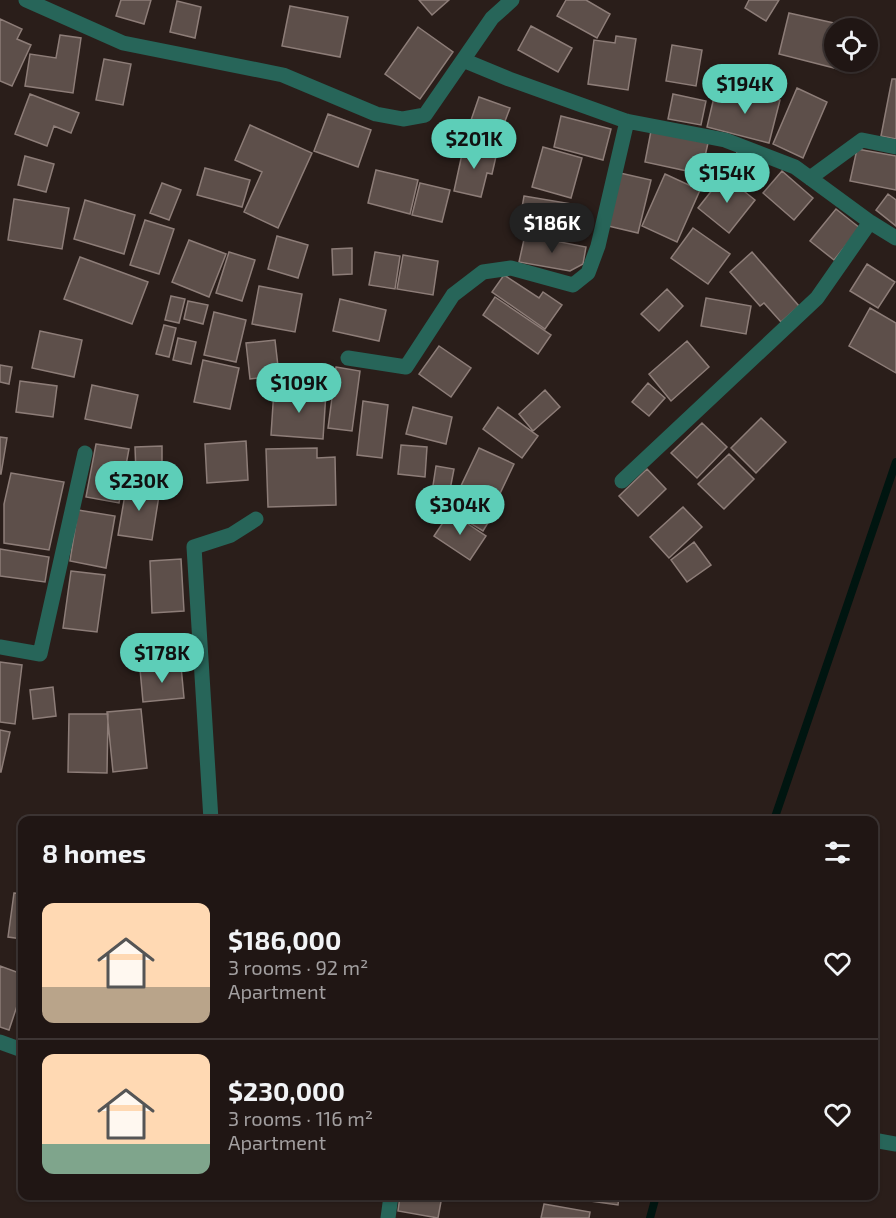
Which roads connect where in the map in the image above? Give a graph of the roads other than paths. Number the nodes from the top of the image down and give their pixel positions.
1 (26, 0) edge
2 (512, 0) edge
3 (463, 60) junction
4 (627, 121) junction
5 (896, 147) edge
6 (810, 178) junction
7 (870, 222) junction
8 (896, 238) edge
9 (348, 358) dead end
10 (85, 453) dead end
11 (622, 481) dead end
12 (256, 519) dead end
13 (0, 647) edge
14 (212, 816) edge
15 (0, 1041) edge
16 (18, 1048) edge
17 (878, 1141) edge
18 (896, 1144) edge
19 (390, 1200) edge
20 (388, 1218) edge

1 - 3 street
2 - 3 street
3 - 4 street
4 - 6 street
4 - 9 street
5 - 6 street
6 - 7 street
7 - 8 street
7 - 11 street
10 - 13 street
12 - 14 street
15 - 16 street
17 - 18 street
19 - 20 street

